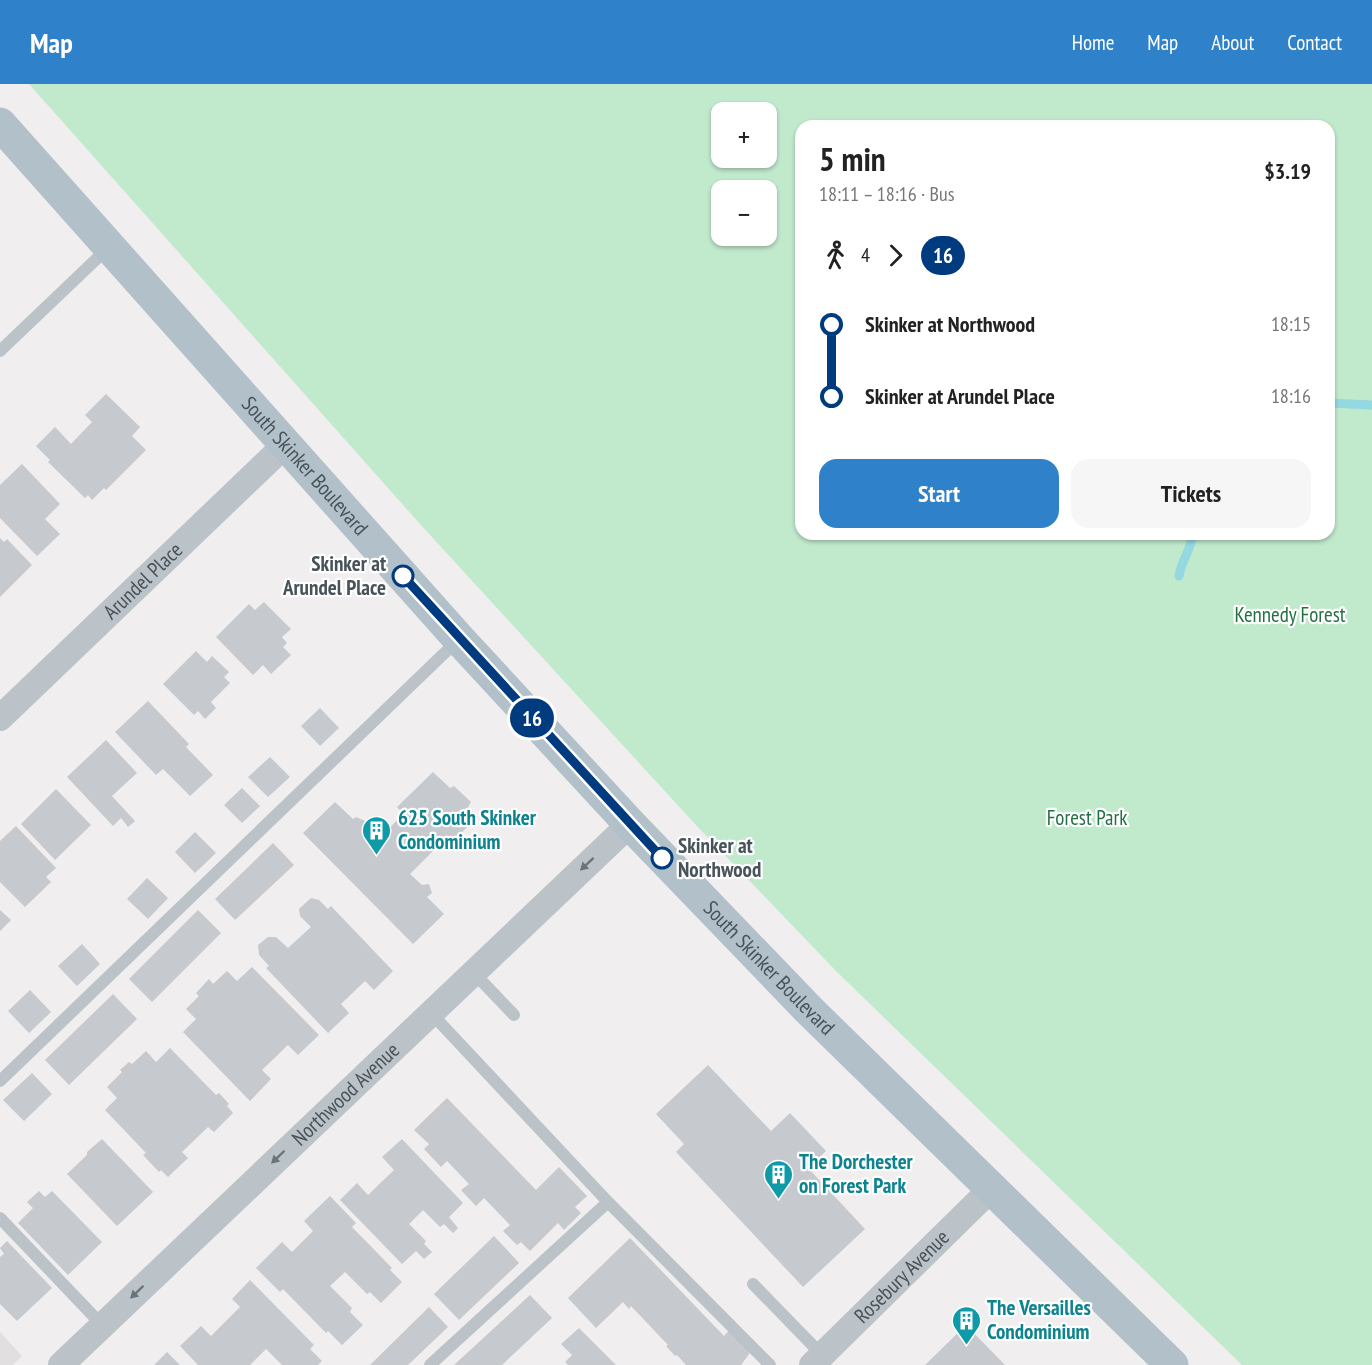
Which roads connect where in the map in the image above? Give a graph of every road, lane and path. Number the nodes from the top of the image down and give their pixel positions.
1 (0, 124) edge
2 (109, 247) junction
3 (0, 351) edge
4 (285, 445) junction
5 (459, 639) junction
6 (0, 718) edge
7 (630, 824) junction
8 (473, 972) junction
9 (430, 1012) junction
10 (514, 1015) dead end
11 (0, 1081) edge
12 (991, 1189) junction
13 (608, 1202) junction
14 (0, 1218) edge
15 (753, 1284) dead end
16 (102, 1325) junction
17 (817, 1360) edge
18 (61, 1365) edge
19 (430, 1365) edge
20 (770, 1365) edge
21 (1172, 1365) edge

1 - 2 main road, South Skinker Boulevard
2 - 3 lane
2 - 4 main road, South Skinker Boulevard
4 - 5 main road, South Skinker Boulevard
4 - 6 street, Arundel Place
5 - 7 main road, South Skinker Boulevard
5 - 11 lane
7 -> 8 street, Northwood Avenue
7 - 12 main road, South Skinker Boulevard
8 - 9 street, Northwood Avenue
8 - 10 lane
9 - 13 lane
9 -> 16 street, Northwood Avenue
12 - 17 street, Rosebury Avenue
12 - 21 main road, South Skinker Boulevard
13 - 19 lane
13 - 20 lane
14 - 16 lane
15 - 17 lane
16 - 18 street, Northwood Avenue

